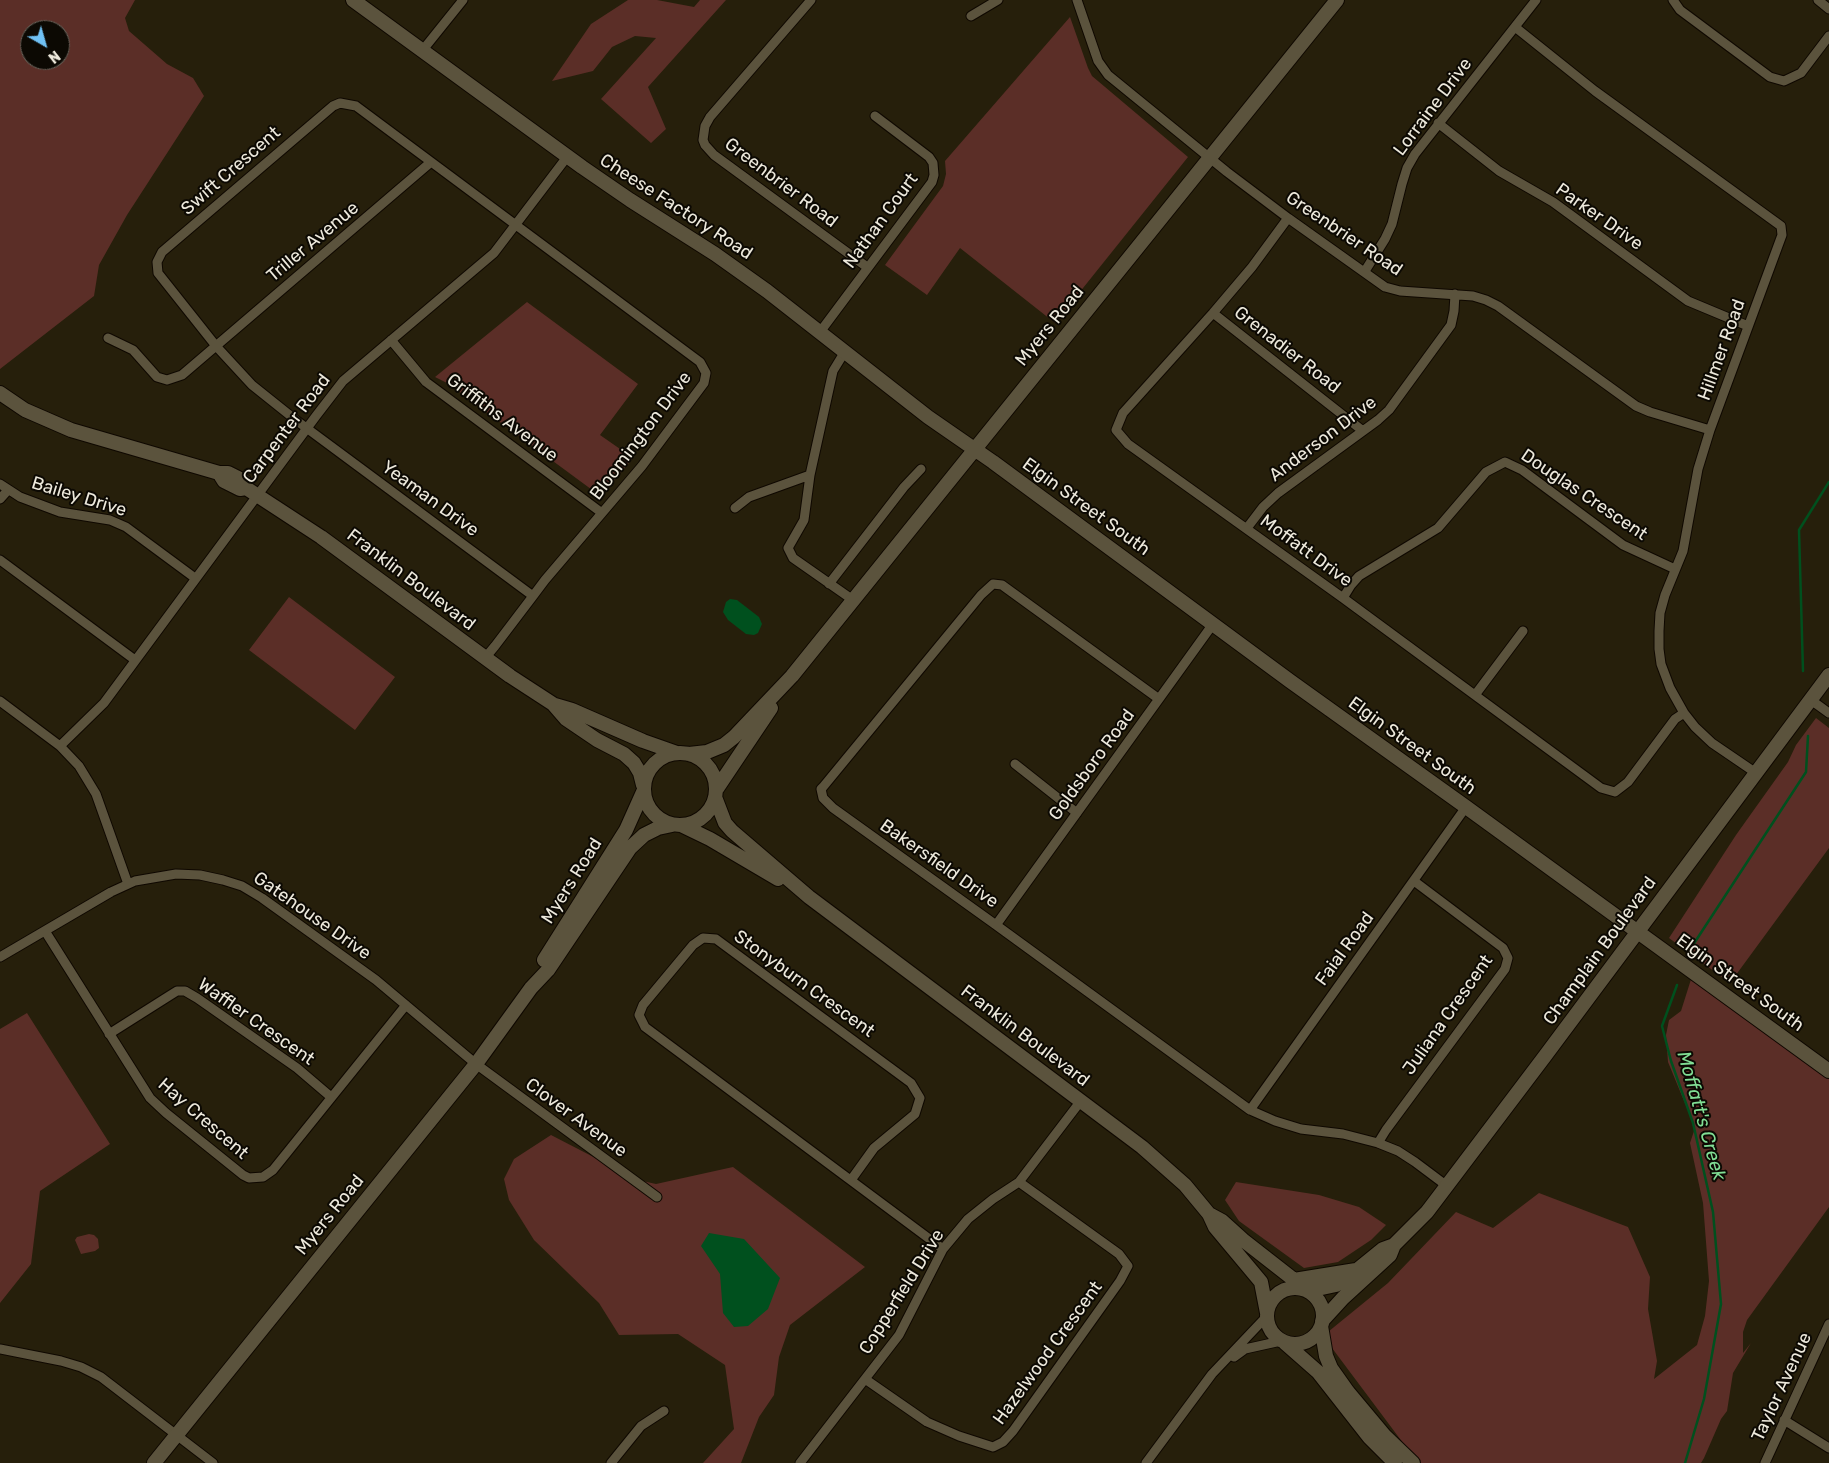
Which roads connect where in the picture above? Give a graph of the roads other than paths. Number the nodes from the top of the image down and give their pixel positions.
1 (354, 0) edge
2 (463, 0) edge
3 (811, 0) edge
4 (998, 0) edge
5 (1077, 0) edge
6 (1337, 0) edge
7 (1536, 0) edge
8 (1673, 0) edge
9 (1818, 0) edge
10 (1829, 9) edge
11 (971, 16) dead end
12 (1514, 27) junction
13 (1829, 36) edge
14 (422, 51) junction
15 (875, 116) dead end
16 (1438, 124) junction
17 (567, 157) junction
18 (1209, 158) junction
19 (431, 162) junction
20 (1288, 218) junction
21 (517, 225) junction
22 (867, 267) junction
23 (1364, 271) junction
24 (1455, 294) junction
25 (1213, 313) junction
26 (1748, 326) junction
27 (820, 332) junction
28 (108, 338) dead end
29 (391, 340) junction
30 (216, 346) junction
31 (844, 352) junction
32 (0, 393) edge
33 (306, 429) junction
34 (1710, 430) junction
35 (1363, 431) junction
36 (975, 450) junction
37 (922, 468) dead end
38 (810, 475) junction
39 (4, 487) edge
40 (252, 492) junction
41 (0, 500) edge
42 (735, 508) dead end
43 (602, 513) junction
44 (1247, 528) junction
45 (0, 560) edge
46 (1676, 569) junction
47 (195, 578) junction
48 (828, 584) junction
49 (533, 596) junction
50 (1342, 598) junction
51 (853, 600) junction
52 (1213, 624) junction
53 (1523, 631) dead end
54 (485, 658) junction
55 (135, 660) junction
56 (1829, 675) edge
57 (792, 676) junction
58 (1475, 695) junction
59 (1159, 699) junction
60 (1811, 700) junction
61 (0, 701) edge
62 (553, 704) junction
63 (1684, 713) junction
64 (1829, 713) edge
65 (60, 746) junction
66 (683, 753) junction
67 (1014, 764) dead end
68 (1756, 773) junction
69 (643, 788) junction
70 (715, 794) junction
71 (1466, 807) junction
72 (1077, 813) junction
73 (676, 825) junction
74 (1414, 881) junction
75 (128, 884) junction
76 (809, 897) junction
77 (996, 925) junction
78 (45, 932) junction
79 (1637, 932) junction
80 (0, 957) edge
81 (531, 988) junction
82 (406, 1006) junction
83 (109, 1034) junction
84 (476, 1064) junction
85 (1829, 1071) edge
86 (331, 1097) junction
87 (1080, 1102) junction
88 (1250, 1110) junction
89 (1378, 1143) junction
90 (851, 1180) junction
91 (1019, 1182) junction
92 (1447, 1186) junction
93 (657, 1197) dead end
94 (1209, 1214) junction
95 (1394, 1245) junction
96 (943, 1249) junction
97 (1359, 1270) junction
98 (1294, 1280) junction
99 (1308, 1291) junction
100 (1267, 1314) junction
101 (1322, 1324) junction
102 (1829, 1324) edge
103 (1283, 1342) junction
104 (0, 1349) edge
105 (1212, 1374) junction
106 (865, 1379) junction
107 (664, 1411) dead end
108 (1784, 1420) junction
109 (177, 1435) junction
110 (1829, 1448) edge
111 (154, 1463) edge
112 (213, 1463) edge
113 (611, 1463) edge
114 (800, 1463) edge
115 (1146, 1463) edge
116 (1395, 1463) edge
117 (1413, 1463) edge
118 (1765, 1463) edge

1 - 14 main road, Cheese Factory Road
2 - 14 street
3 - 22 street, Greenbrier Road
4 - 11 street
5 - 18 street, Greenbrier Road
6 - 18 main road, Myers Road
7 - 12 street, Lorraine Drive
8 - 13 street
9 - 10 street
12 - 16 street, Lorraine Drive
12 - 26 street, Hillmer Road
14 - 17 main road, Cheese Factory Road
15 - 22 street, Nathan Court
16 - 23 street, Lorraine Drive
16 - 26 street, Parker Drive
17 - 21 street, Carpenter Road
17 - 27 main road, Cheese Factory Road
18 - 20 street, Greenbrier Road
18 - 36 main road, Myers Road
19 - 21 street, Swift Crescent
19 - 30 street, Triller Avenue
19 - 30 street, Swift Crescent
20 - 23 street, Greenbrier Road
20 - 25 street, Moffatt Drive
21 - 29 street, Carpenter Road
21 - 43 street, Bloomington Drive
22 - 27 street, Nathan Court
23 - 24 street, Greenbrier Road
24 - 34 street, Greenbrier Road
24 - 35 street, Anderson Drive
25 - 35 street, Grenadier Road
25 - 44 street, Moffatt Drive
26 - 34 street, Hillmer Road
27 - 31 main road, Cheese Factory Road
28 - 30 street, Triller Avenue
29 - 33 street, Carpenter Road
29 - 43 street, Griffiths Avenue
30 - 33 street, Swift Crescent
31 - 36 main road, Cheese Factory Road
31 - 38 street
32 - 40 main road, Franklin Boulevard
33 - 40 street, Carpenter Road
33 - 49 street, Yeaman Drive
34 - 46 street, Hillmer Road
35 - 44 street, Anderson Drive
36 - 51 main road, Myers Road
36 - 52 main road, Elgin Street South
37 - 48 street
38 - 42 street
38 - 48 street
39 - 41 street
39 - 47 street, Bailey Drive
40 - 47 street, Carpenter Road
40 - 54 main road, Franklin Boulevard
43 - 49 street, Bloomington Drive
44 - 50 street, Moffatt Drive
45 - 55 street
46 - 50 street, Douglas Crescent
46 - 63 street, Hillmer Road
47 - 55 street, Carpenter Road
48 - 51 street
49 - 54 street, Bloomington Drive
50 - 58 street, Moffatt Drive
51 - 57 main road, Myers Road
52 - 59 street, Goldsboro Road
52 - 71 main road, Elgin Street South
53 - 58 street
54 - 62 main road, Franklin Boulevard
55 - 65 street, Carpenter Road
56 - 60 main road, Champlain Boulevard
57 - 66 main road, Myers Road
57 - 70 main road, Myers Road
58 - 63 street, Moffatt Drive
59 - 72 street, Goldsboro Road
59 - 77 street, Bakersfield Drive
60 - 64 street
60 - 68 main road, Champlain Boulevard
61 - 65 street
62 - 66 main road, Franklin Boulevard
62 - 69 main road, Franklin Boulevard
63 - 68 street, Hillmer Road
65 - 75 street
66 - 69 main road
66 - 70 main road
67 - 72 street
68 - 79 main road, Champlain Boulevard
69 - 73 main road
69 - 81 main road, Myers Road
70 - 73 main road
70 - 76 main road, Franklin Boulevard
71 - 74 street, Faial Road
71 - 79 main road, Elgin Street South
72 - 77 street, Goldsboro Road
73 - 76 main road, Franklin Boulevard
73 - 81 main road, Myers Road
74 - 88 street, Faial Road
74 - 89 street, Juliana Crescent
75 - 78 street, Gatehouse Drive
75 - 82 street, Gatehouse Drive
76 - 87 main road, Franklin Boulevard
77 - 88 street, Bakersfield Drive
78 - 80 street, Gatehouse Drive
78 - 83 street, Hay Crescent
79 - 85 main road, Elgin Street South
79 - 92 main road, Champlain Boulevard
81 - 84 main road, Myers Road
82 - 84 street, Gatehouse Drive
82 - 86 street, Hay Crescent
83 - 86 street, Waffler Crescent
83 - 86 street, Hay Crescent
84 - 93 street, Clover Avenue
84 - 109 main road, Myers Road
87 - 91 street, Copperfield Drive
87 - 94 main road, Franklin Boulevard
88 - 89 street, Bakersfield Drive
89 - 92 street, Bakersfield Drive
90 - 90 street, Stonyburn Crescent
90 - 96 street, Stonyburn Crescent
91 - 96 street, Copperfield Drive
91 - 106 street, Hazelwood Crescent
92 - 95 main road, Champlain Boulevard
94 - 98 main road, Franklin Boulevard
94 - 100 main road, Franklin Boulevard
95 - 97 main road, Champlain Boulevard
95 - 101 main road, Champlain Boulevard
96 - 106 street, Copperfield Drive
97 - 98 main road
97 - 99 main road, Champlain Boulevard
98 - 99 main road, Franklin Boulevard
99 - 100 main road
99 - 101 main road
100 - 103 main road
100 - 105 street
101 - 103 main road
101 - 117 main road
102 - 108 street, Taylor Avenue
103 - 105 street
103 - 116 main road
104 - 109 street
105 - 115 street
106 - 114 street, Copperfield Drive
107 - 113 street
108 - 110 street
108 - 118 street, Taylor Avenue
109 - 111 main road, Myers Road
109 - 112 street

